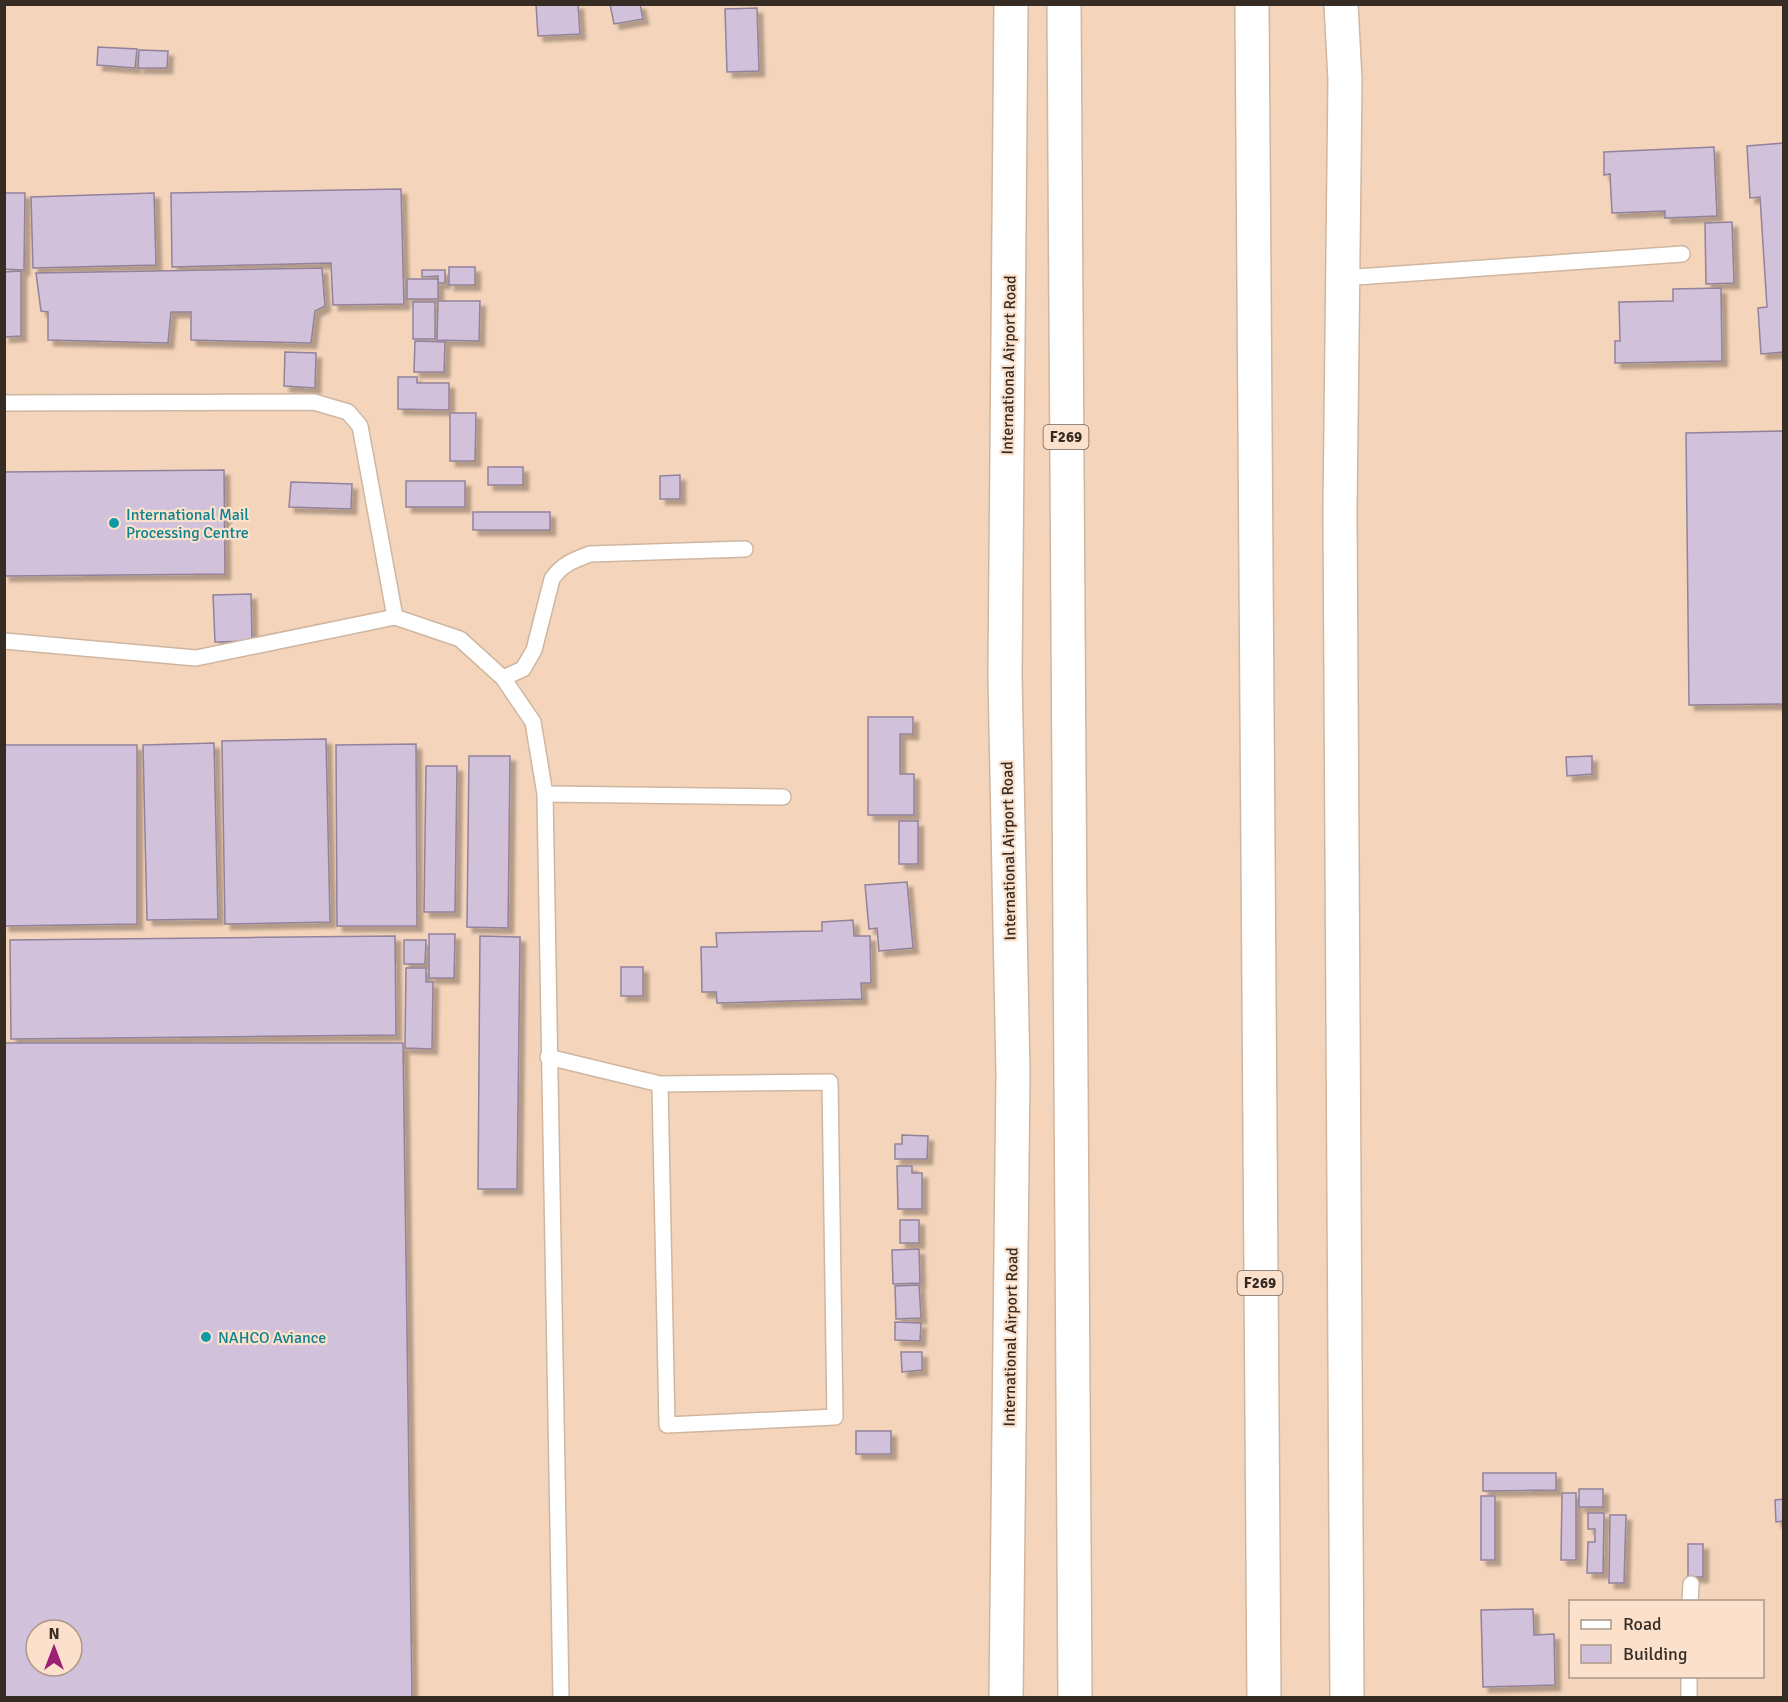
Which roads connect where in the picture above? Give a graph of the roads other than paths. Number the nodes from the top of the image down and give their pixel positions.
1 (1011, 4) edge
2 (1064, 4) edge
3 (1252, 4) edge
4 (1341, 4) edge
5 (1682, 254) dead end
6 (1343, 278) junction
7 (4, 403) edge
8 (746, 549) dead end
9 (394, 617) junction
10 (4, 641) edge
11 (503, 678) junction
12 (545, 794) junction
13 (783, 798) dead end
14 (548, 1057) junction
15 (660, 1084) junction
16 (1691, 1584) dead end
17 (1690, 1600) edge
18 (1689, 1678) edge
19 (561, 1698) edge
20 (1006, 1698) edge
21 (1075, 1698) edge
22 (1264, 1698) edge
23 (1347, 1698) edge
24 (1689, 1698) edge

1 - 20 main road, International Airport Road
2 - 21 main road, F269
3 - 22 main road, F269
4 - 6 main road
5 - 6 lane
6 - 23 main road
7 - 9 lane
8 - 11 lane
9 - 10 lane
9 - 11 lane
11 - 12 lane
12 - 13 lane
12 - 14 lane
14 - 15 lane
14 - 19 lane
15 - 15 lane
16 - 17 lane
18 - 24 lane

